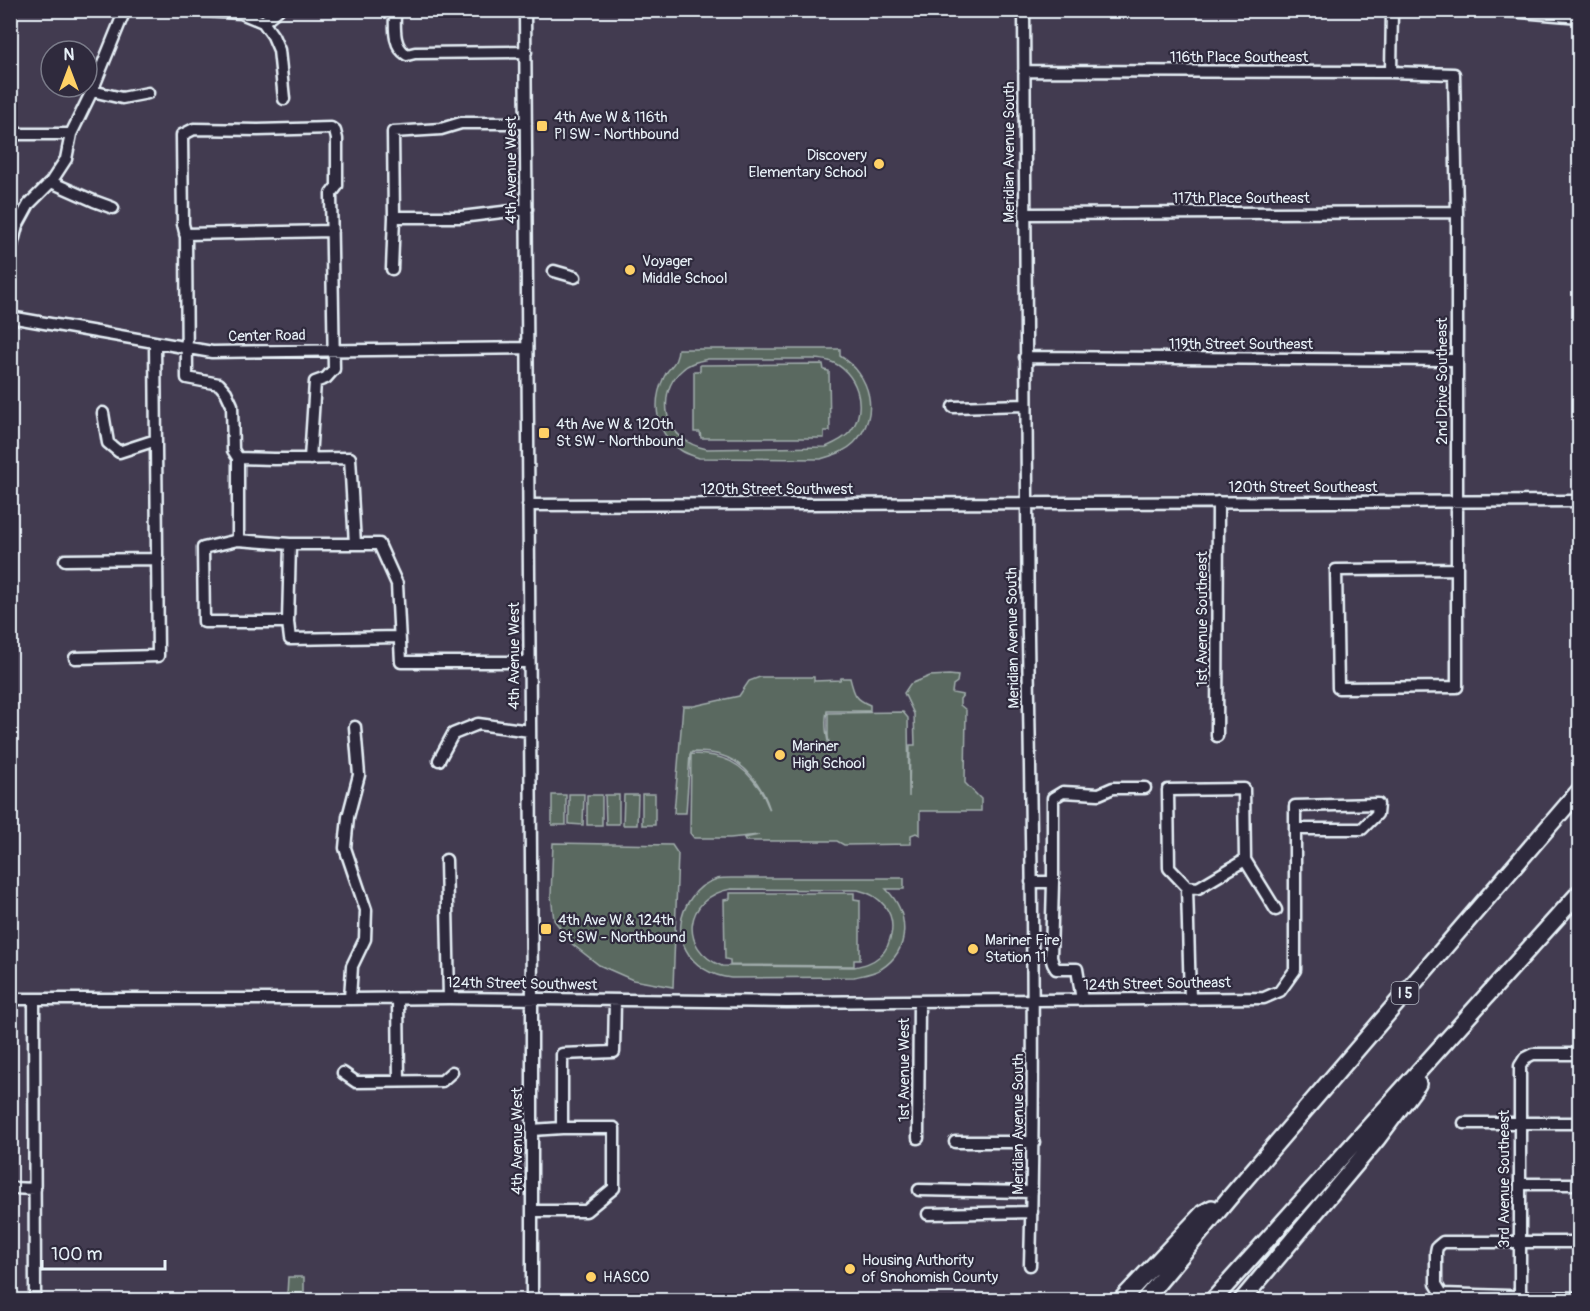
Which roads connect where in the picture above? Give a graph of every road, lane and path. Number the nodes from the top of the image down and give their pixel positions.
1 (125, 10) edge
2 (181, 10) edge
3 (278, 10) edge
4 (395, 10) edge
5 (525, 10) edge
6 (1024, 10) edge
7 (1392, 10) edge
8 (1496, 10) edge
9 (1580, 17) edge
10 (263, 22) junction
11 (526, 52) junction
12 (1024, 71) junction
13 (1390, 72) junction
14 (99, 74) edge
15 (1454, 74) joint
16 (99, 93) edge
17 (148, 93) dead end
18 (88, 99) edge
19 (284, 99) dead end
20 (526, 123) junction
21 (10, 134) edge
22 (71, 134) junction
23 (51, 182) junction
24 (113, 208) dead end
25 (527, 208) junction
26 (1457, 212) junction
27 (1025, 213) junction
28 (394, 217) junction
29 (332, 231) junction
30 (185, 234) junction
31 (392, 269) dead end
32 (554, 271) dead end
33 (575, 277) dead end
34 (10, 280) edge
35 (10, 317) edge
36 (155, 343) junction
37 (187, 348) junction
38 (527, 348) junction
39 (333, 350) junction
40 (1025, 357) junction
41 (1456, 360) junction
42 (1026, 405) junction
43 (953, 407) dead end
44 (102, 413) dead end
45 (156, 440) junction
46 (238, 458) junction
47 (310, 459) junction
48 (1457, 501) junction
49 (1580, 501) edge
50 (1218, 502) junction
51 (1026, 504) junction
52 (528, 505) junction
53 (238, 540) junction
54 (290, 544) junction
55 (355, 544) junction
56 (158, 559) junction
57 (65, 560) dead end
58 (1457, 569) junction
59 (288, 621) junction
60 (399, 637) junction
61 (75, 658) dead end
62 (530, 662) junction
63 (355, 727) dead end
64 (530, 731) junction
65 (1217, 736) dead end
66 (439, 760) dead end
67 (1145, 788) dead end
68 (1580, 790) edge
69 (1295, 829) junction
70 (446, 860) dead end
71 (1245, 860) junction
72 (1031, 882) junction
73 (1053, 882) junction
74 (1187, 887) junction
75 (1580, 892) edge
76 (1276, 910) dead end
77 (449, 998) junction
78 (10, 999) edge
79 (34, 999) junction
80 (350, 999) junction
81 (398, 999) junction
82 (532, 999) junction
83 (1190, 999) junction
84 (615, 1000) junction
85 (1033, 1000) junction
86 (1082, 1000) junction
87 (919, 1001) junction
88 (1481, 1002) junction
89 (1580, 1054) edge
90 (343, 1072) dead end
91 (452, 1072) dead end
92 (399, 1081) junction
93 (1464, 1123) dead end
94 (1519, 1123) junction
95 (1580, 1123) edge
96 (562, 1128) junction
97 (532, 1130) junction
98 (918, 1138) dead end
99 (955, 1142) dead end
100 (1034, 1142) junction
101 (1520, 1184) junction
102 (1580, 1184) edge
103 (10, 1188) edge
104 (35, 1190) junction
105 (919, 1190) dead end
106 (1032, 1192) junction
107 (1230, 1197) junction
108 (532, 1211) junction
109 (1032, 1212) junction
110 (928, 1214) dead end
111 (1520, 1242) junction
112 (1580, 1242) edge
113 (1030, 1265) dead end
114 (1520, 1298) edge
115 (1580, 1298) edge
116 (35, 1300) edge
117 (532, 1300) edge
118 (1121, 1300) edge
119 (1144, 1300) edge
120 (1213, 1300) edge
121 (1242, 1300) edge

1 - 14 street
2 - 10 street
3 - 10 street
4 - 11 street
5 - 11 street, 4th Avenue West
6 - 12 street, Meridian Avenue South
7 - 13 street
8 - 9 street
10 - 19 street
11 - 20 street, 4th Avenue West
12 - 13 street, 116th Place Southeast
12 - 27 street, Meridian Avenue South
13 - 15 street, 116th Place Southeast
15 - 26 street, 2nd Drive Southeast
16 - 17 street
18 - 22 street
20 - 25 street, 4th Avenue West
20 - 28 street
21 - 22 street
22 - 23 street
23 - 24 street
23 - 34 street
25 - 28 street
25 - 38 street, 4th Avenue West
26 - 27 street, 117th Place Southeast
26 - 41 street, 2nd Drive Southeast
27 - 40 street, Meridian Avenue South
28 - 31 street
29 - 30 street
29 - 30 street
29 - 39 street
30 - 37 street
32 - 33 street
35 - 36 street, Center Road
36 - 37 street, Center Road
36 - 45 street
37 - 39 street, Center Road
37 - 46 street
38 - 39 street, Center Road
38 - 52 street, 4th Avenue West
39 - 47 street
40 - 41 street, 119th Street Southeast
40 - 42 street, Meridian Avenue South
41 - 48 street, 2nd Drive Southeast
42 - 43 street
42 - 51 street, Meridian Avenue South
44 - 45 street
45 - 56 street
46 - 47 street
46 - 53 street
47 - 55 street
48 - 49 street, 120th Street Southeast
48 - 50 street, 120th Street Southeast
48 - 58 street, 2nd Drive Southeast
50 - 51 street, 120th Street Southeast
50 - 65 street, 1st Avenue Southeast
51 - 52 street, 120th Street Southwest
51 - 72 street, Meridian Avenue South
52 - 62 street, 4th Avenue West
53 - 54 street
53 - 59 street
54 - 55 street
54 - 59 street
55 - 60 street
56 - 57 street
56 - 61 street
58 - 58 street, 2nd Drive Southeast
59 - 60 street
60 - 62 street
62 - 64 street, 4th Avenue West
63 - 80 street
64 - 66 street
64 - 82 street, 4th Avenue West
67 - 73 street
68 - 107 highway, I 5
69 - 69 street
69 - 83 street, 124th Street Southeast
70 - 77 street
71 - 74 street
71 - 74 street
71 - 76 street
72 - 73 street
72 - 85 street, Meridian Avenue South
73 - 86 street
74 - 83 street
75 - 88 highway
77 - 81 street, 124th Street Southwest
77 - 82 street, 124th Street Southwest
78 - 79 street, 124th Street Southwest
79 - 80 street, 124th Street Southwest
79 - 104 street
80 - 81 street, 124th Street Southwest
81 - 92 street
82 - 84 street, 124th Street Southwest
82 - 97 street, 4th Avenue West
83 - 86 street, 124th Street Southeast
84 - 87 street, 124th Street Southwest
84 - 96 street
85 - 86 street, 124th Street Southeast
85 - 87 street, 124th Street Southwest
85 - 100 street, Meridian Avenue South
87 - 98 street, 1st Avenue West
88 - 120 highway
88 - 121 highway
89 - 94 street, 3rd Avenue Southeast
90 - 92 street
91 - 92 street
93 - 94 street
94 - 95 street
94 - 101 street, 3rd Avenue Southeast
96 - 97 street
96 - 108 street
97 - 108 street, 4th Avenue West
99 - 100 street
100 - 106 street, Meridian Avenue South
101 - 102 street
101 - 111 street, 3rd Avenue Southeast
103 - 104 street
104 - 116 street
105 - 106 street
106 - 109 street, Meridian Avenue South
107 - 118 highway
107 - 119 highway, I 5
108 - 117 street, 4th Avenue West
109 - 110 street
109 - 113 street, Meridian Avenue South
111 - 112 street
111 - 114 street, 3rd Avenue Southeast
111 - 114 street
114 - 115 street

